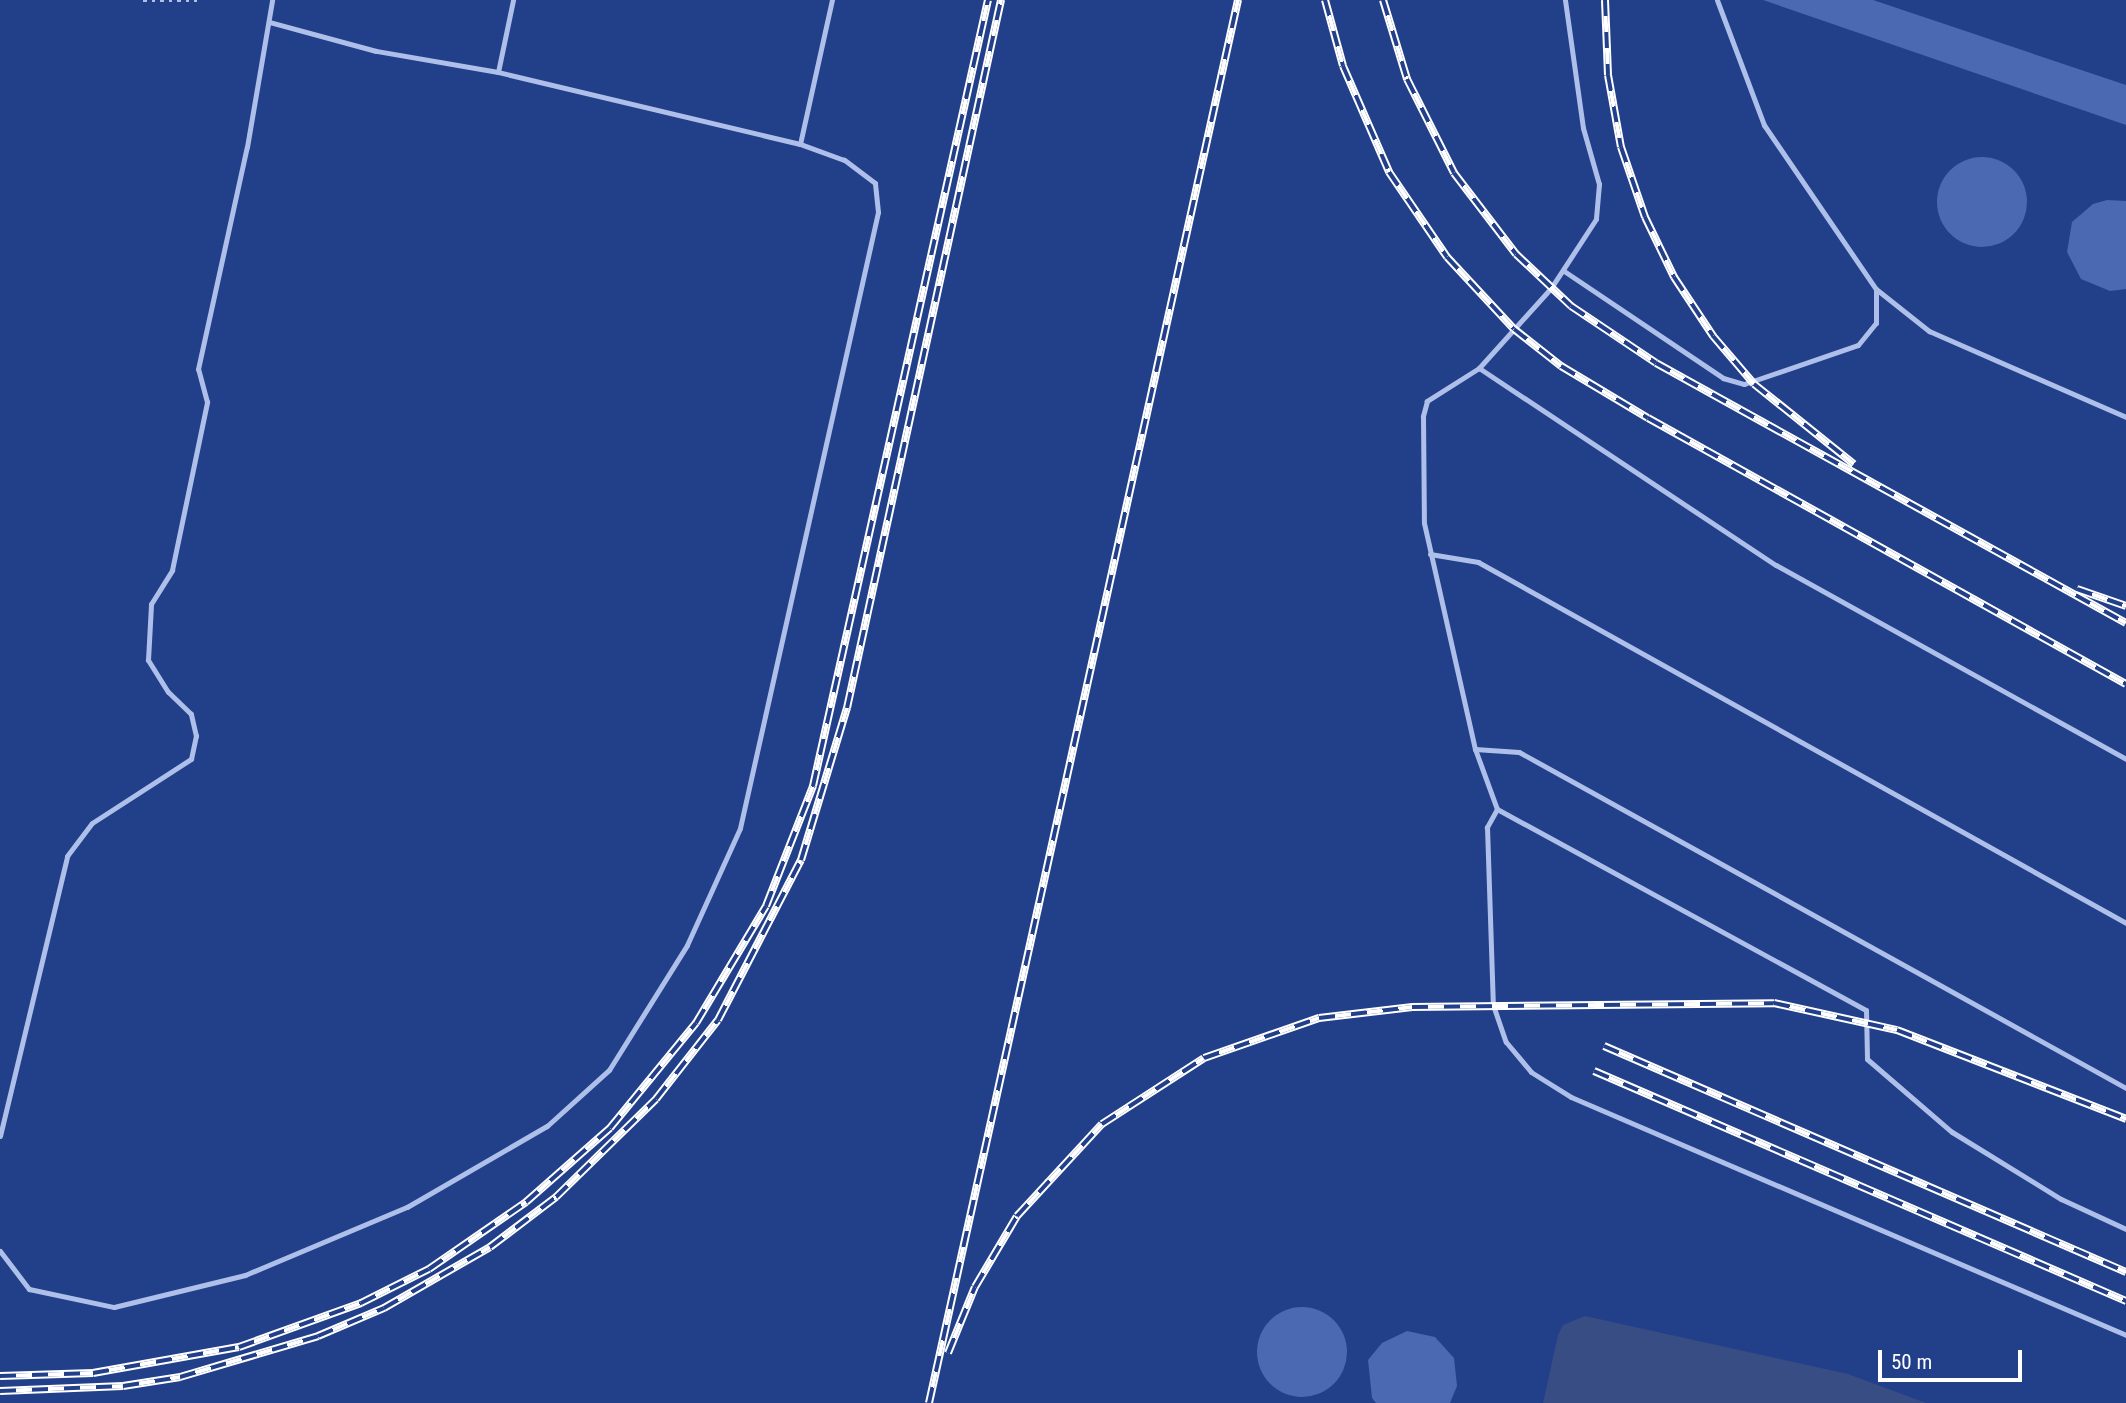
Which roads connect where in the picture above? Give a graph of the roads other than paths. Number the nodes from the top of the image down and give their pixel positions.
1 (272, 0) edge
2 (513, 0) edge
3 (832, 0) edge
4 (1565, 0) edge
5 (1717, 0) edge
6 (269, 22) junction
7 (498, 72) junction
8 (800, 144) junction
9 (1564, 271) junction
10 (1876, 289) junction
11 (1479, 368) junction
12 (2126, 417) edge
13 (1430, 554) junction
14 (1475, 749) junction
15 (2126, 759) edge
16 (1497, 809) junction
17 (2126, 923) edge
18 (2126, 1088) edge
19 (0, 1136) edge
20 (2126, 1229) edge
21 (0, 1251) edge
22 (2126, 1335) edge

1 - 6 lane
2 - 7 lane
3 - 8 lane
4 - 9 lane
5 - 10 lane
6 - 7 lane
6 - 19 lane
7 - 8 lane
8 - 21 lane
9 - 10 lane
9 - 11 lane
10 - 12 lane
11 - 13 lane
11 - 15 lane
13 - 14 lane
13 - 17 lane
14 - 16 lane
14 - 18 lane
16 - 20 lane
16 - 22 lane

